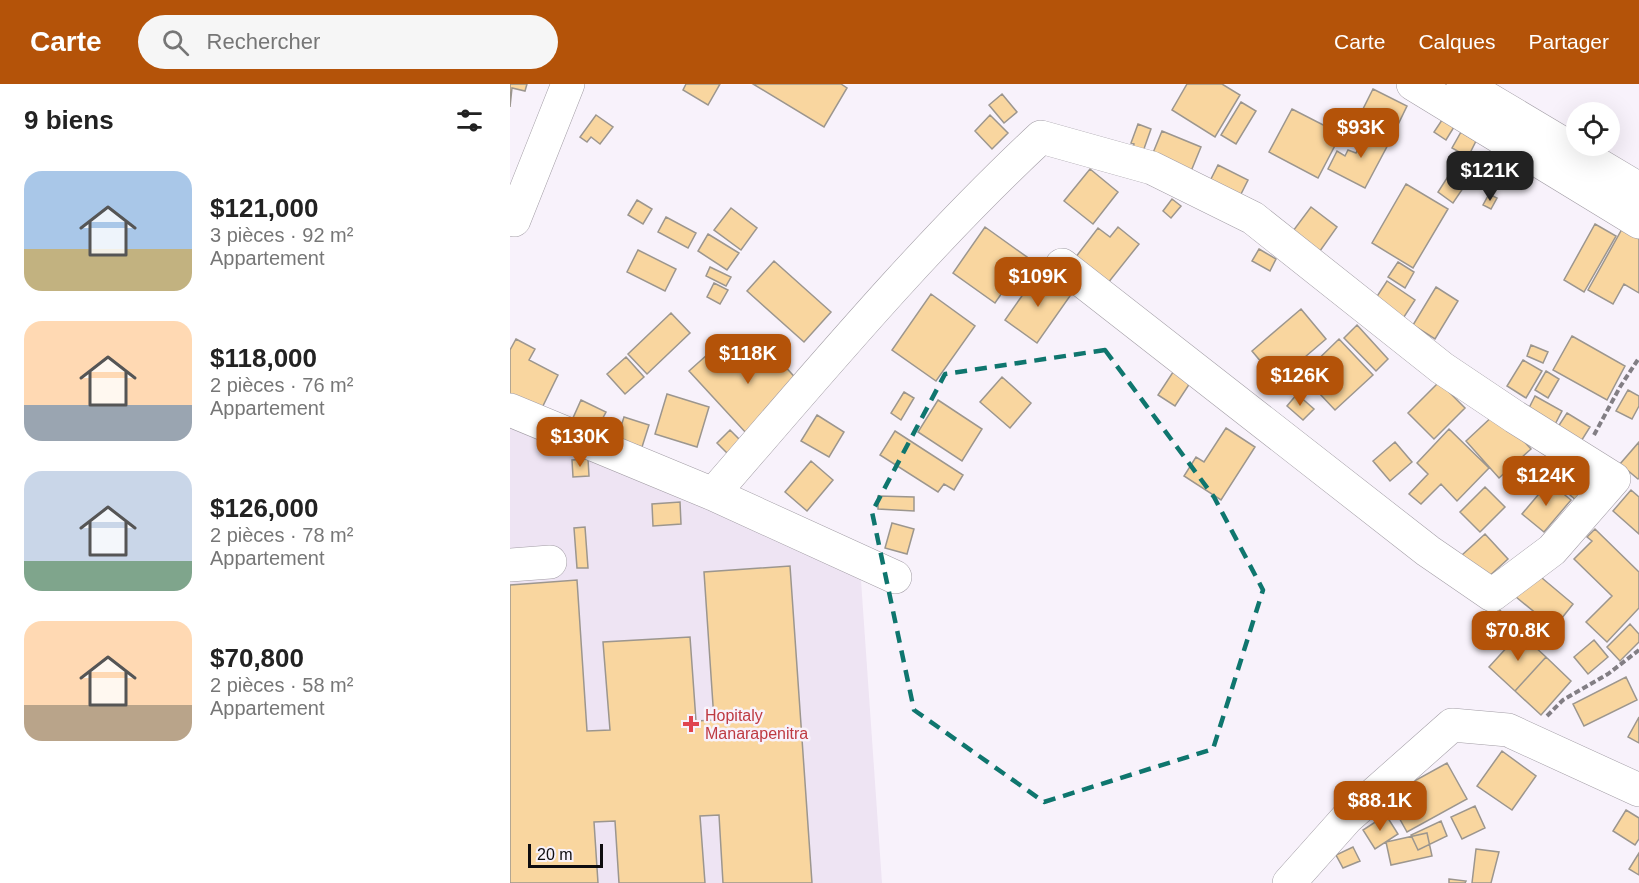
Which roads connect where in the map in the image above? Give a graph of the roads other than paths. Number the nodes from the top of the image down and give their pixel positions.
1 (568, 84) edge
2 (1413, 84) edge
3 (1454, 90) edge
4 (1639, 189) edge
5 (511, 222) edge
6 (1639, 222) edge
7 (1062, 265) dead end
8 (510, 410) edge
9 (713, 494) junction
10 (550, 562) dead end
11 (510, 565) edge
12 (895, 577) dead end
13 (1639, 790) edge
14 (1289, 883) edge

1 - 5 street
2 - 3 street
3 - 4 street
3 - 6 street
7 - 9 street
8 - 9 street
9 - 12 street
10 - 11 street
13 - 14 street

